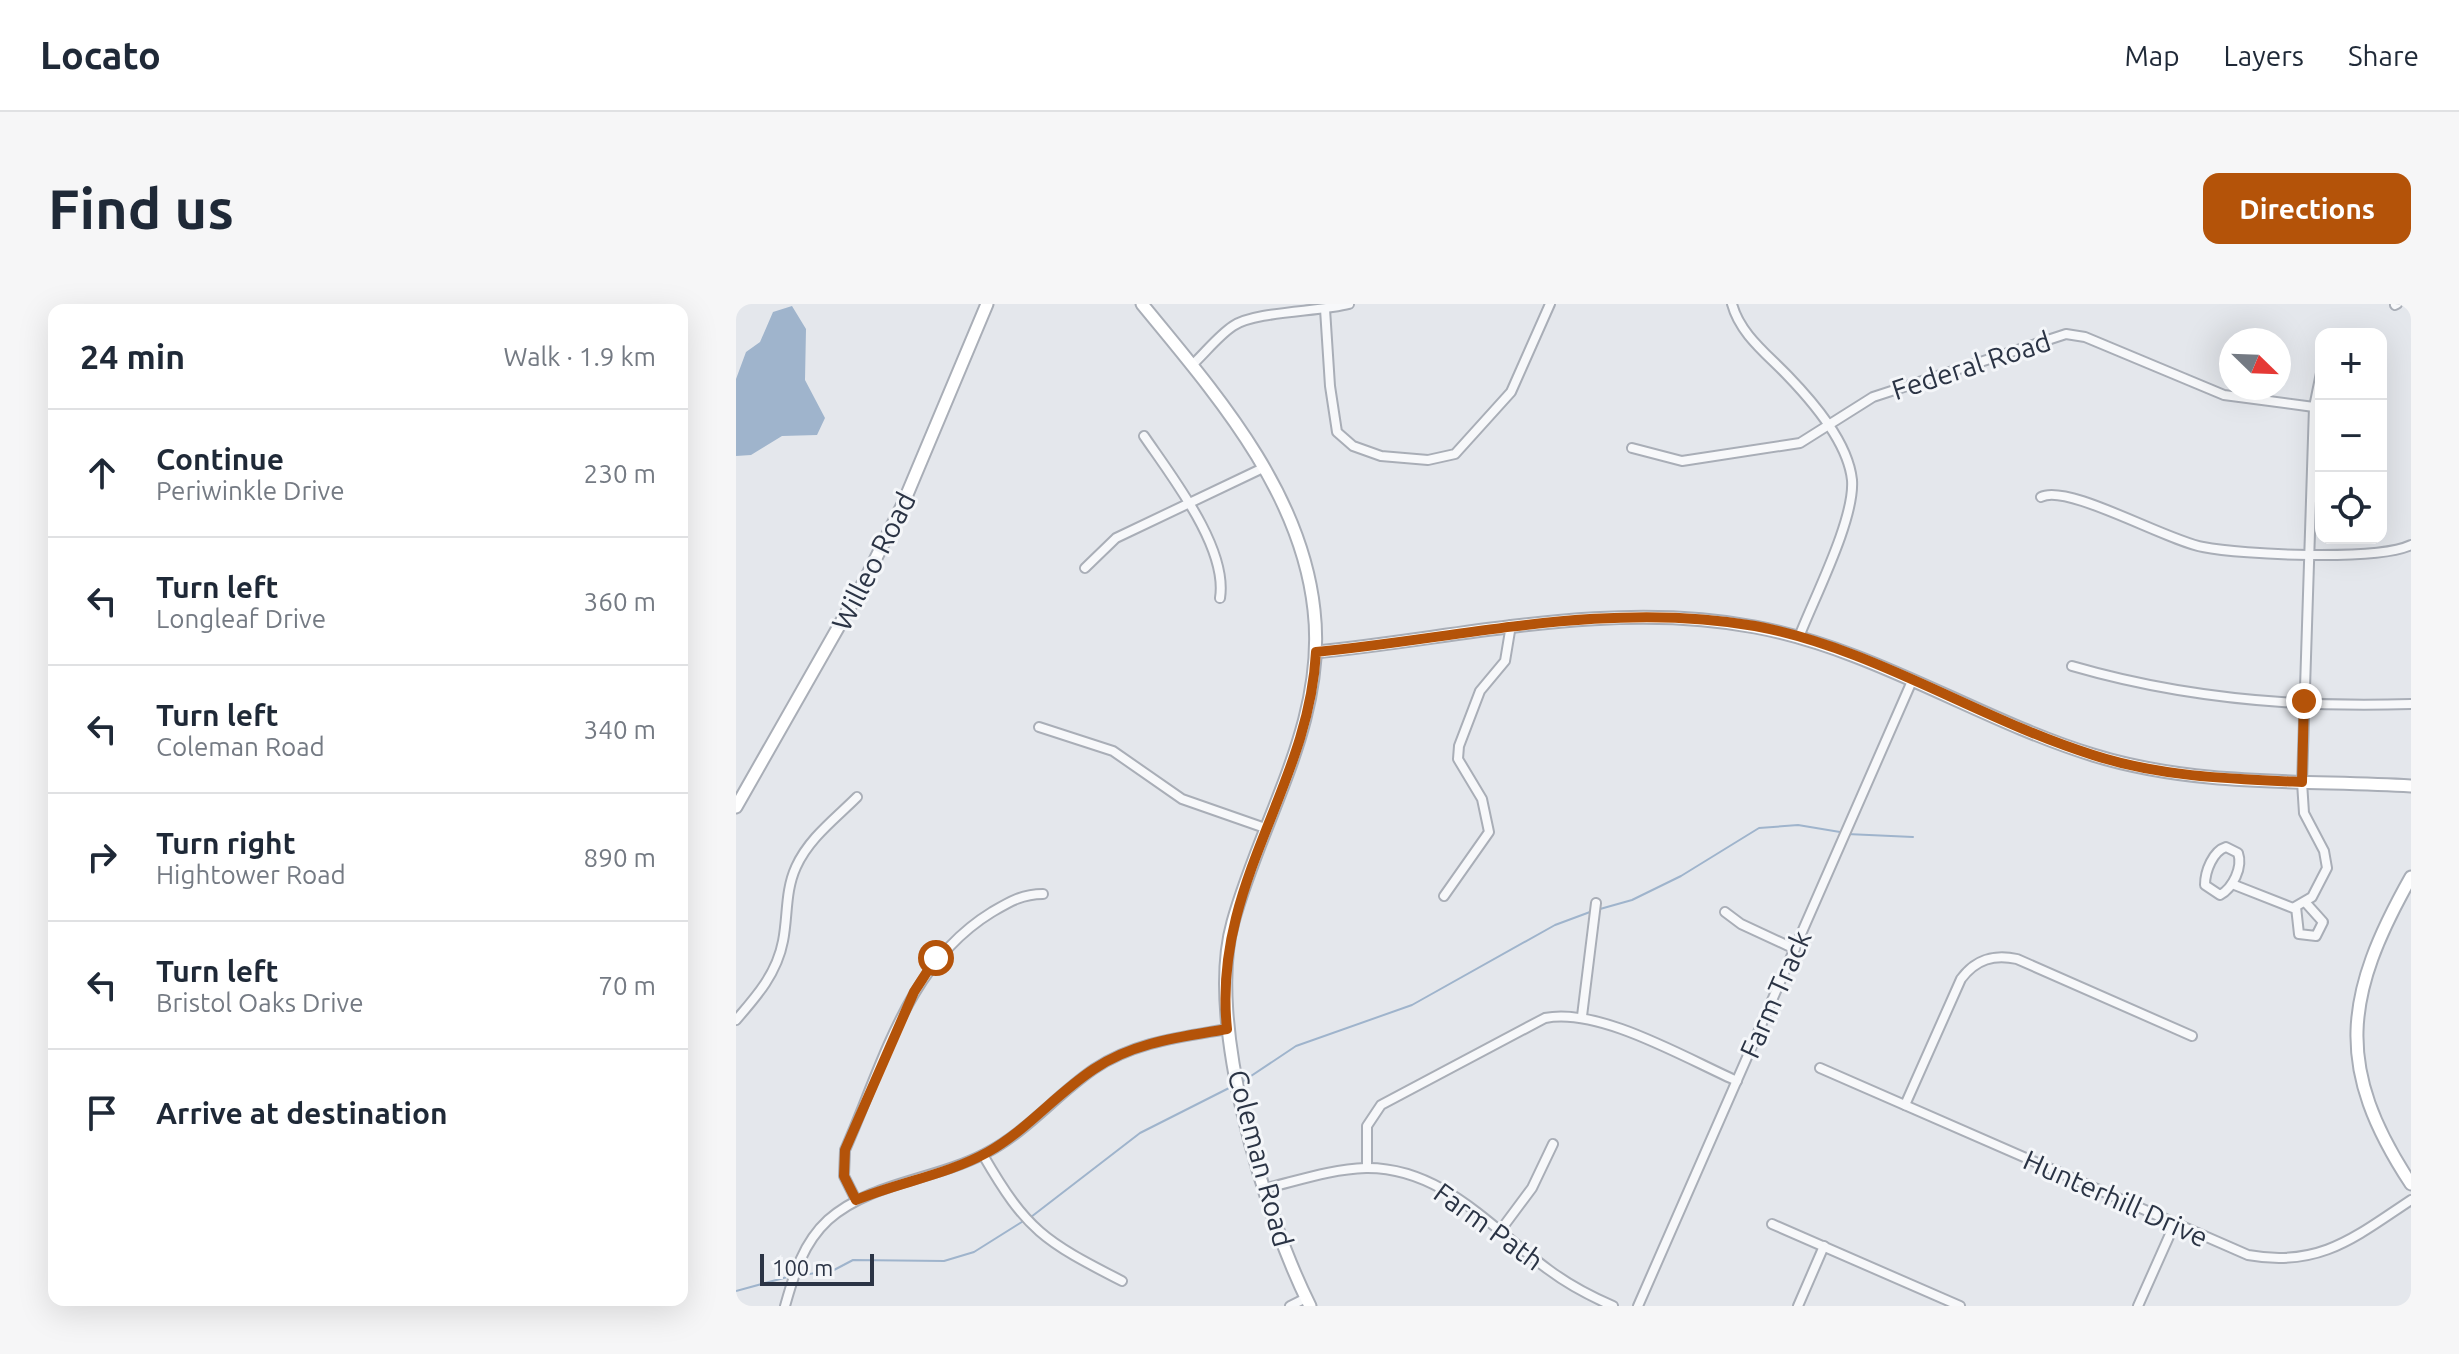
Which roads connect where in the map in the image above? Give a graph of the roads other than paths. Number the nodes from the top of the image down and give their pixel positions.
1 (987, 304) edge
2 (1142, 304) edge
3 (1349, 304) edge
4 (1550, 304) edge
5 (1732, 304) edge
6 (1325, 309) junction
7 (1192, 365) junction
8 (2315, 400) edge
9 (2314, 407) junction
10 (1827, 426) junction
11 (1144, 436) dead end
12 (1632, 448) dead end
13 (1263, 468) junction
14 (2041, 497) dead end
15 (1188, 503) junction
16 (2411, 545) edge
17 (2309, 553) junction
18 (1085, 568) dead end
19 (1220, 598) dead end
20 (1511, 625) junction
21 (1799, 637) junction
22 (1316, 652) junction
23 (2072, 666) dead end
24 (1912, 681) junction
25 (2304, 701) junction
26 (2411, 704) edge
27 (1039, 727) dead end
28 (2302, 782) junction
29 (2411, 786) edge
30 (857, 797) dead end
31 (736, 807) edge
32 (1265, 828) junction
33 (2411, 877) edge
34 (2232, 884) junction
35 (1043, 894) dead end
36 (1444, 896) dead end
37 (1596, 903) dead end
38 (2306, 903) junction
39 (2296, 907) junction
40 (1725, 912) dead end
41 (1795, 949) junction
42 (1582, 1016) junction
43 (736, 1020) edge
44 (1227, 1029) junction
45 (2192, 1036) dead end
46 (1820, 1068) dead end
47 (1737, 1081) junction
48 (1905, 1105) junction
49 (1553, 1144) dead end
50 (983, 1155) junction
51 (1367, 1168) junction
52 (2411, 1184) edge
53 (1263, 1189) junction
54 (856, 1200) junction
55 (2411, 1200) edge
56 (2175, 1223) junction
57 (1772, 1224) dead end
58 (1500, 1231) junction
59 (1824, 1246) junction
60 (1122, 1281) dead end
61 (1308, 1302) edge
62 (785, 1306) edge
63 (1290, 1306) edge
64 (1613, 1306) edge
65 (1638, 1306) edge
66 (1798, 1306) edge
67 (1960, 1306) edge
68 (2138, 1306) edge

1 - 31 street, Willeo Road
2 - 7 street, Coleman Road
3 - 6 street
4 - 6 street
5 - 10 street
6 - 7 street
7 - 13 street, Coleman Road
8 - 9 street
9 - 10 street, Federal Road
9 - 17 street
10 - 12 street, Federal Road
10 - 21 street
11 - 15 street
13 - 15 street
13 - 22 street, Coleman Road
14 - 17 street
15 - 18 street
15 - 19 street
16 - 17 street
17 - 25 street
20 - 21 street
20 - 22 street
20 - 36 street
21 - 24 street
22 - 32 street, Coleman Road
23 - 25 street
24 - 28 street
24 - 41 street, Farm Track
25 - 26 street
25 - 28 street
27 - 32 street
28 - 29 street
28 - 38 street
30 - 43 street
32 - 44 street, Coleman Road
33 - 52 street
34 - 34 street
34 - 39 street
35 - 54 street
37 - 42 street
38 - 39 street
38 - 39 street
40 - 41 street
41 - 47 street, Farm Track
42 - 47 street
42 - 51 street
44 - 50 street
44 - 53 street, Coleman Road
45 - 48 street
46 - 48 street, Hunterhill Drive
47 - 65 street, Farm Track
48 - 56 street, Hunterhill Drive
49 - 58 street
50 - 54 street
50 - 60 street
51 - 53 street, Farm Path
51 - 58 street, Farm Path
53 - 61 street, Coleman Road
54 - 62 street
55 - 56 street, Hunterhill Drive
56 - 68 street
57 - 59 street
58 - 64 street, Farm Path
59 - 66 street
59 - 67 street
61 - 63 street

